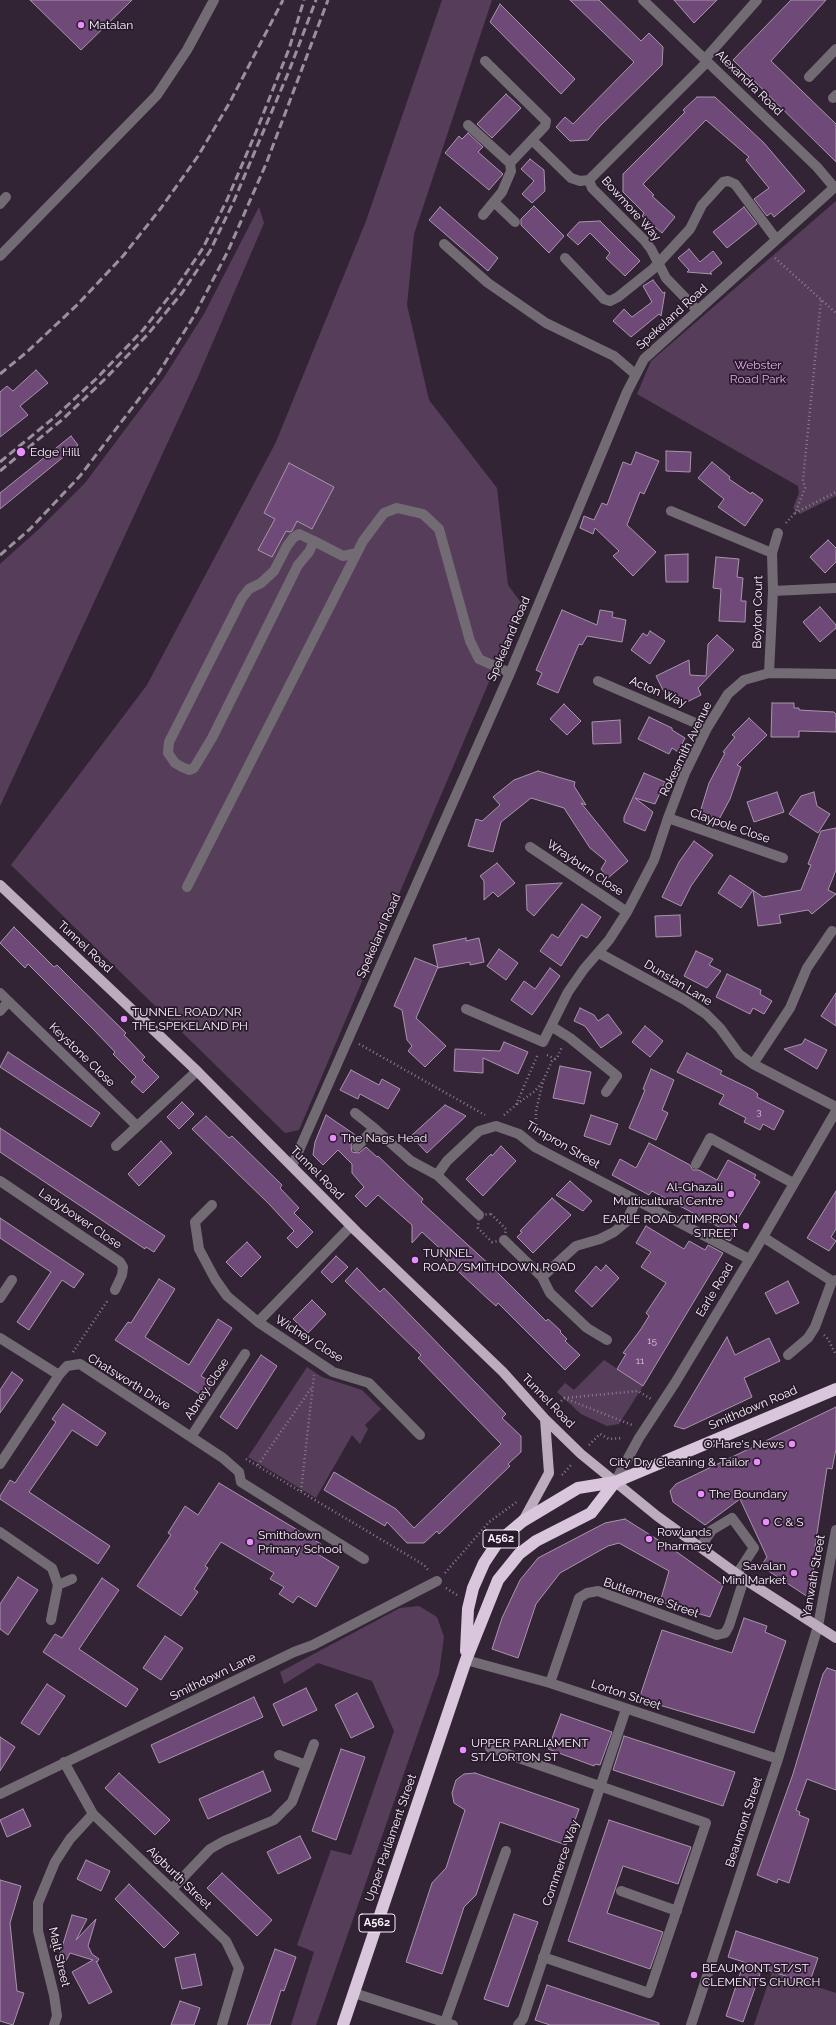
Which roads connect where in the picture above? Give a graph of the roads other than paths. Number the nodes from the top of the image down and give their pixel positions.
1 (214, 0) edge
2 (643, 0) edge
3 (758, 0) edge
4 (836, 49) edge
5 (706, 60) junction
6 (485, 61) dead end
7 (809, 77) dead end
8 (468, 125) dead end
9 (532, 140) junction
10 (510, 163) junction
11 (588, 180) junction
12 (835, 187) edge
13 (494, 202) junction
14 (483, 215) dead end
15 (515, 222) dead end
16 (776, 239) junction
17 (444, 244) dead end
18 (0, 256) edge
19 (565, 258) dead end
20 (658, 263) junction
21 (698, 311) junction
22 (635, 374) junction
23 (671, 511) dead end
24 (778, 533) road end
25 (314, 541) junction
26 (357, 553) junction
27 (772, 553) junction
28 (836, 588) edge
29 (773, 591) junction
30 (510, 673) junction
31 (769, 673) junction
32 (836, 674) edge
33 (598, 680) dead end
34 (707, 728) junction
35 (668, 818) junction
36 (530, 847) dead end
37 (783, 858) dead end
38 (0, 885) edge
39 (187, 887) dead end
40 (627, 912) junction
41 (832, 931) dead end
42 (599, 953) junction
43 (0, 993) edge
44 (8, 1002) junction
45 (466, 1009) dead end
46 (0, 1011) edge
47 (551, 1026) junction
48 (753, 1064) junction
49 (197, 1071) junction
50 (606, 1092) dead end
51 (836, 1107) edge
52 (836, 1111) edge
53 (354, 1113) dead end
54 (137, 1126) junction
55 (374, 1128) junction
56 (116, 1146) dead end
57 (357, 1147) dead end
58 (696, 1164) dead end
59 (292, 1166) junction
60 (437, 1175) junction
61 (0, 1181) edge
62 (793, 1183) junction
63 (636, 1201) junction
64 (212, 1205) dead end
65 (479, 1214) road end
66 (351, 1226) junction
67 (763, 1237) junction
68 (504, 1240) road end
69 (749, 1259) junction
70 (542, 1277) junction
71 (12, 1280) dead end
72 (834, 1280) edge
73 (116, 1290) road end
74 (0, 1298) edge
75 (258, 1322) junction
76 (0, 1338) edge
77 (607, 1340) dead end
78 (245, 1354) dead end
79 (788, 1355) dead end
80 (59, 1375) junction
81 (836, 1389) edge
82 (545, 1419) junction
83 (420, 1435) dead end
84 (191, 1437) junction
85 (0, 1464) edge
86 (615, 1482) junction
87 (523, 1521) junction
88 (836, 1530) edge
89 (1, 1536) edge
90 (700, 1547) junction
91 (364, 1559) dead end
92 (741, 1577) junction
93 (72, 1578) dead end
94 (437, 1581) dead end
95 (58, 1585) junction
96 (52, 1620) dead end
97 (818, 1626) junction
98 (836, 1638) edge
99 (466, 1660) junction
100 (550, 1684) junction
101 (626, 1709) junction
102 (314, 1744) dead end
103 (490, 1748) dead end
104 (278, 1755) dead end
105 (778, 1759) junction
106 (64, 1762) junction
107 (306, 1765) junction
108 (601, 1786) junction
109 (0, 1794) edge
110 (93, 1814) junction
111 (506, 1851) dead end
112 (172, 1889) junction
113 (621, 1891) dead end
114 (677, 1911) junction
115 (543, 1957) junction
116 (354, 1993) junction
117 (520, 2022) edge
118 (449, 2024) edge
119 (54, 2025) edge
120 (222, 2025) edge
121 (343, 2025) edge
122 (691, 2025) edge

1 - 18 street
2 - 5 street, Alexandra Road
3 - 5 street, Bowmore Way
4 - 7 street
5 - 11 street, Bowmore Way
5 - 12 street, Alexandra Road
6 - 9 street
8 - 10 street
9 - 10 street
9 - 11 street, Bowmore Way
10 - 13 street
11 - 20 street, Bowmore Way
12 - 16 street, Spekeland Road
13 - 14 street
13 - 15 street
16 - 20 street
16 - 21 street, Spekeland Road
17 - 22 street
19 - 20 street
20 - 21 street, Bowmore Way
21 - 22 street, Spekeland Road
22 - 30 street, Spekeland Road
23 - 27 street
24 - 27 street, Boyton Court
25 - 25 street
25 - 26 street
26 - 30 street
26 - 39 street
27 - 29 street, Boyton Court
28 - 29 street
29 - 31 street, Boyton Court
30 - 59 street, Spekeland Road
31 - 32 street, Rokesmith Avenue
31 - 34 street, Rokesmith Avenue
33 - 34 street, Acton Way
34 - 35 street, Rokesmith Avenue
35 - 37 street, Claypole Close
35 - 40 street, Rokesmith Avenue
36 - 40 street, Wrayburn Close
38 - 49 main road, Tunnel Road
40 - 42 street, Rokesmith Avenue
41 - 48 street
42 - 47 street, Rokesmith Avenue
42 - 48 street, Dunstan Lane
43 - 44 street, Keystone Close
44 - 46 street
44 - 54 street, Keystone Close
45 - 47 street, Rokesmith Avenue
47 - 50 street
48 - 51 street, Dunstan Lane
49 - 54 street
49 - 59 main road, Tunnel Road
52 - 62 street, Earle Road
53 - 55 street
54 - 56 street
55 - 57 street
55 - 60 street
58 - 62 street
59 - 66 main road, Tunnel Road
60 - 63 street, Timpron Street
60 - 65 street
61 - 73 street, Ladybower Close
62 - 67 street, Earle Road
63 - 69 street, Timpron Street
63 - 70 street
64 - 75 street, Widney Close
66 - 75 street, Widney Close
66 - 82 main road, Tunnel Road
67 - 69 street, Earle Road
67 - 72 street
68 - 70 street
69 - 86 street, Earle Road
70 - 77 street
71 - 74 street
72 - 79 street
75 - 83 street, Widney Close
76 - 80 street
78 - 84 street, Abney Close
80 - 84 street, Chatsworth Drive
80 - 85 street, Chatsworth Drive
81 - 86 highway, Smithdown Road / A562
82 - 86 main road, Tunnel Road
82 - 87 main road
84 - 91 street, Chatsworth Drive
86 - 87 highway, Upper Parliament Street / A562
86 - 90 main road, Tunnel Road
86 - 99 highway, Upper Parliament Street / A562
87 - 99 highway, Upper Parliament Street / A562
88 - 97 street, Yanwath Street
89 - 95 street
90 - 92 main road, Tunnel Road
90 - 92 street, Buttermere Street
92 - 97 main road, Tunnel Road
92 - 100 street, Buttermere Street
93 - 95 street
94 - 106 street, Smithdown Lane
95 - 96 street
97 - 98 main road, Tunnel Road
97 - 105 street, Beaumont Street
99 - 100 street, Lorton Street
99 - 116 highway, Upper Parliament Street / A562
100 - 101 street, Lorton Street
101 - 105 street, Lorton Street
101 - 108 street, Commerce Way
102 - 107 street
103 - 108 street
104 - 107 street
105 - 122 street, Beaumont Street
106 - 109 street, Smithdown Lane
106 - 110 street, Aigburth Street
107 - 112 street
108 - 114 street
108 - 115 street, Commerce Way
110 - 112 street, Aigburth Street
110 - 119 street, Malt Street
111 - 118 street
112 - 120 street, Aigburth Street
113 - 114 street
114 - 115 street
115 - 117 street, Commerce Way
116 - 118 street
116 - 121 highway, Upper Parliament Street / A562

